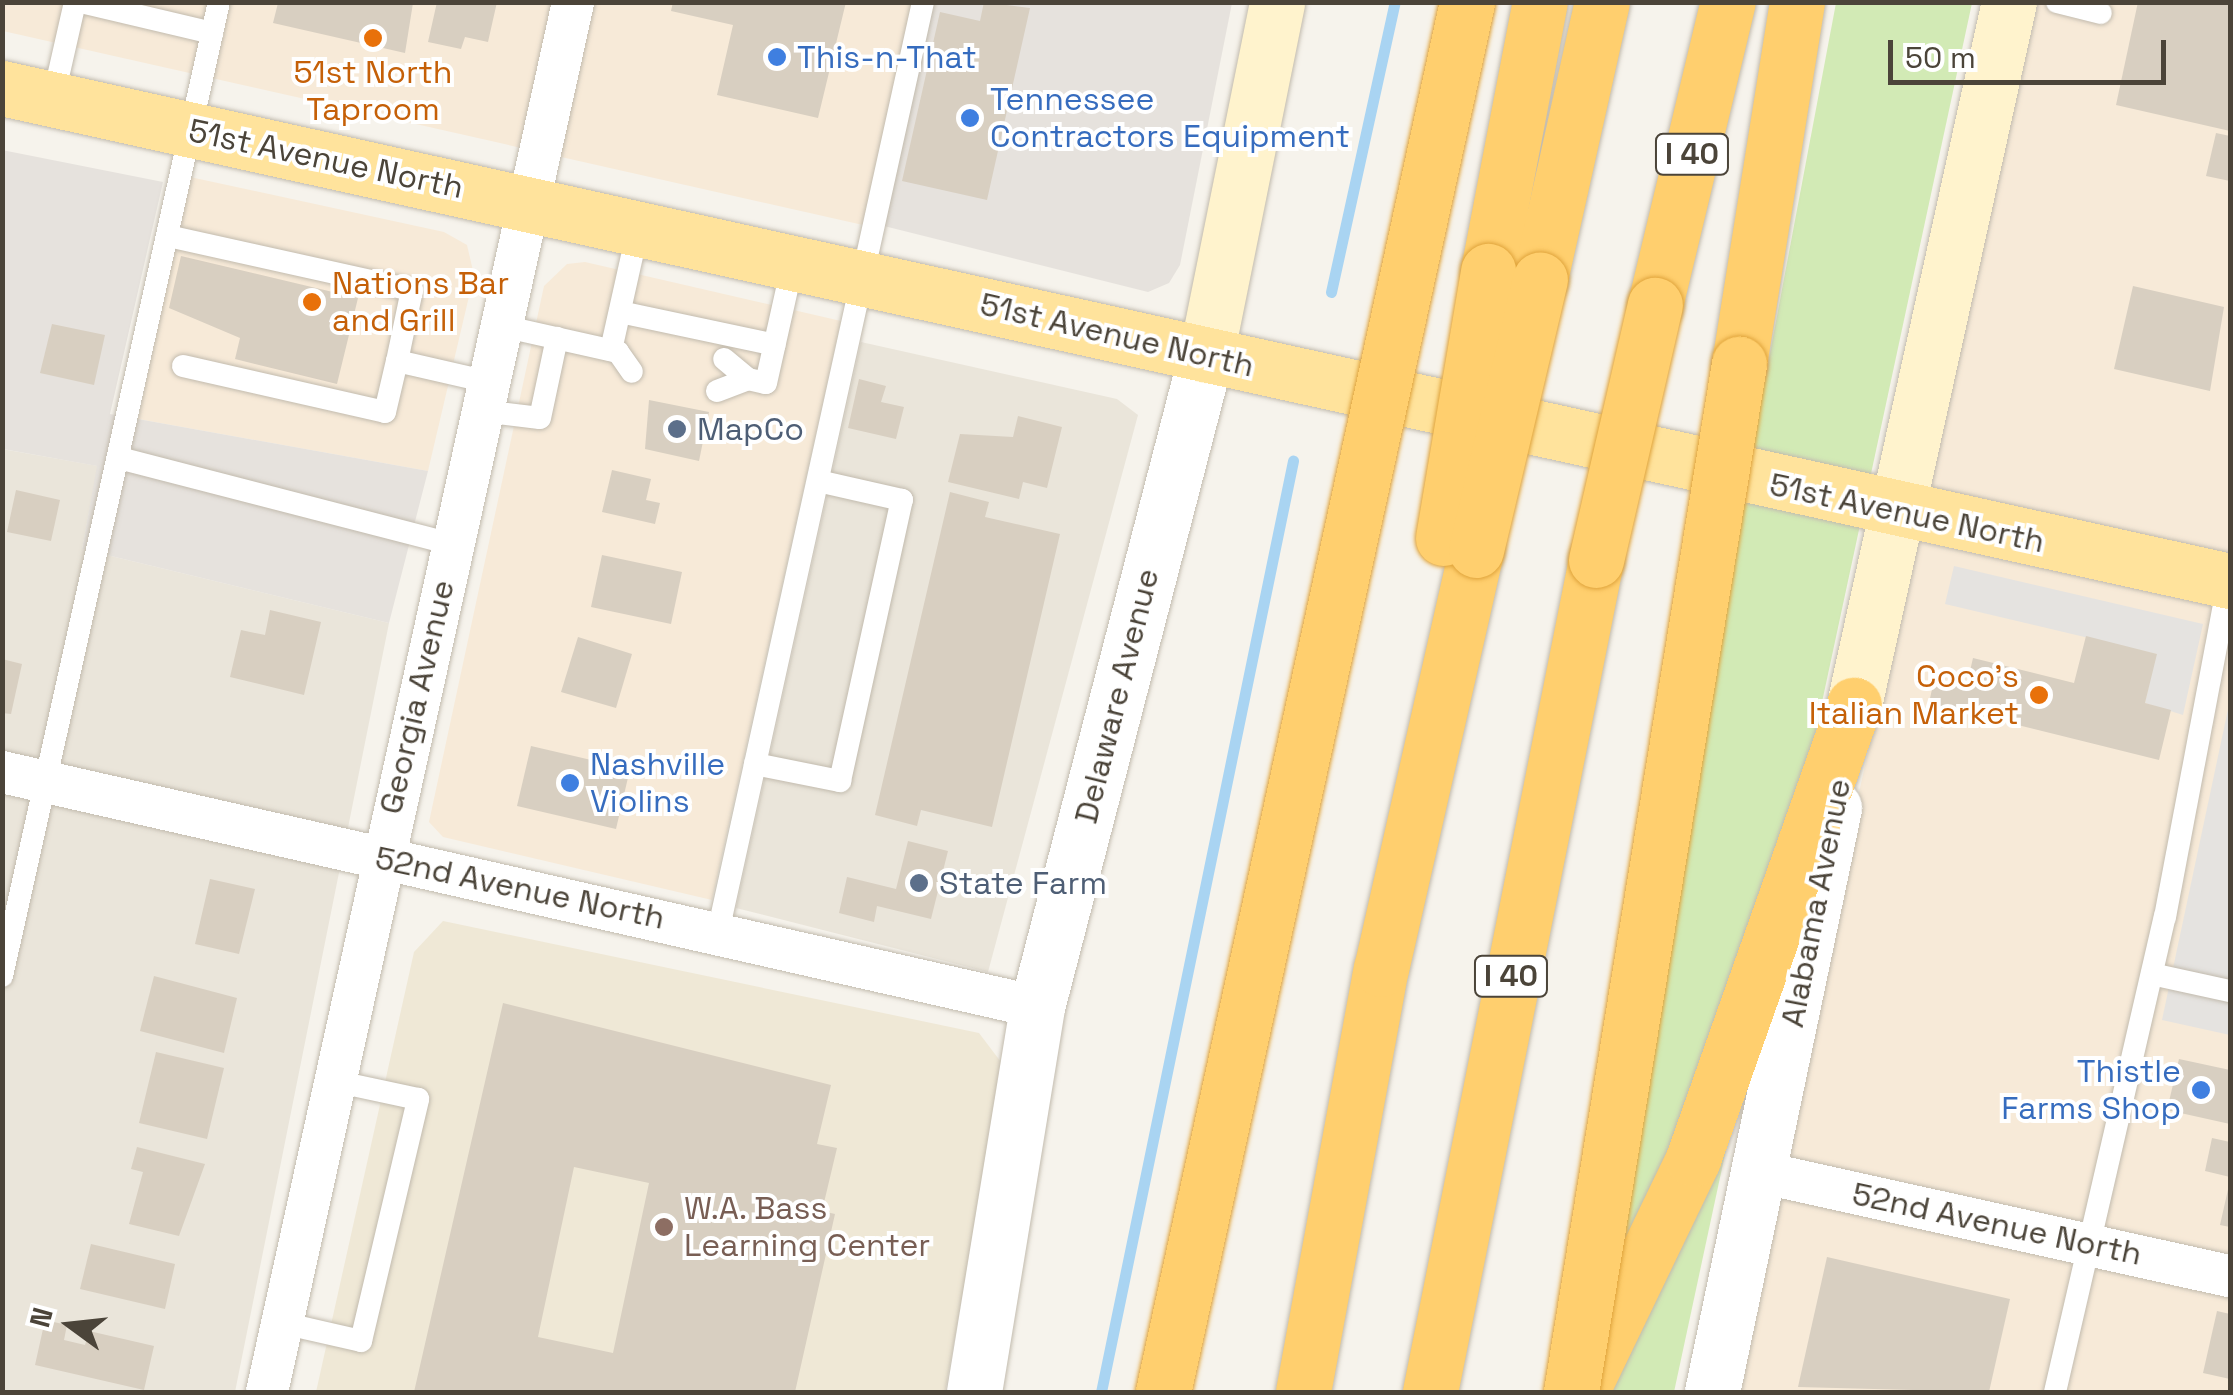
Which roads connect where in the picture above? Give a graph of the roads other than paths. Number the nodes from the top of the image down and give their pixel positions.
1 (78, 2) edge
2 (219, 2) edge
3 (574, 2) edge
4 (923, 2) edge
5 (1277, 2) edge
6 (1468, 2) edge
7 (1540, 2) edge
8 (1602, 2) edge
9 (1728, 2) edge
10 (1797, 2) edge
11 (2009, 2) edge
12 (2057, 2) edge
13 (2101, 13) dead end
14 (212, 32) junction
15 (28, 94) edge
16 (192, 130) junction
17 (529, 204) junction
18 (638, 229) junction
19 (168, 236) junction
20 (793, 262) junction
21 (1514, 275) junction
22 (865, 278) junction
23 (620, 312) junction
24 (502, 326) junction
25 (557, 338) junction
26 (641, 342) dead end
27 (775, 345) junction
28 (614, 351) junction
29 (1206, 355) junction
30 (724, 359) dead end
31 (396, 360) junction
32 (183, 366) dead end
33 (632, 372) dead end
34 (748, 379) junction
35 (717, 390) dead end
36 (485, 396) junction
37 (119, 458) junction
38 (818, 481) junction
39 (1892, 511) junction
40 (452, 544) junction
41 (2230, 578) edge
42 (1854, 705) junction
43 (755, 764) junction
44 (2, 772) edge
45 (46, 782) junction
46 (382, 857) junction
47 (718, 932) junction
48 (2152, 974) junction
49 (2, 976) edge
50 (2230, 992) edge
51 (1037, 1008) junction
52 (334, 1082) junction
53 (1764, 1173) junction
54 (2091, 1245) junction
55 (2230, 1276) edge
56 (282, 1324) junction
57 (267, 1392) edge
58 (974, 1392) edge
59 (1163, 1392) edge
60 (1303, 1392) edge
61 (1430, 1392) edge
62 (1570, 1392) edge
63 (1580, 1392) edge
64 (1712, 1392) edge
65 (2055, 1392) edge

1 - 14 lane
1 - 15 lane
2 - 14 lane
3 - 17 street, Georgia Avenue
4 - 22 lane
5 - 29 main road, Delaware Avenue
6 - 59 highway, bridge
7 - 21 highway
8 - 21 highway
9 - 61 highway, I 40, bridge
10 - 62 highway, bridge
11 - 39 main road, Alabama Avenue
12 - 13 lane
14 - 16 lane
15 - 16 main road, 51st Avenue North
16 - 17 main road, 51st Avenue North
16 - 19 lane
17 - 18 main road, 51st Avenue North
17 - 24 street, Georgia Avenue
18 - 20 main road, 51st Avenue North
18 - 23 lane
19 - 31 lane
19 - 37 lane
20 - 22 main road, 51st Avenue North
20 - 27 lane
21 - 60 highway, bridge
22 - 29 main road, 51st Avenue North
22 - 38 lane
23 - 27 lane
23 - 28 lane
24 - 25 lane
24 - 36 street, Georgia Avenue
25 - 28 lane
25 - 36 lane
26 - 28 lane
27 - 34 lane
28 - 33 lane
29 - 39 main road, 51st Avenue North
29 - 51 street, Delaware Avenue
30 - 34 lane
31 - 32 lane
31 - 36 lane
34 - 35 lane
36 - 40 street, Georgia Avenue
37 - 40 lane
37 - 45 lane
38 - 43 lane
38 - 43 lane
39 - 41 main road, 51st Avenue North
39 - 42 main road, Alabama Avenue
40 - 46 street, Georgia Avenue
41 - 48 lane
42 - 53 street, Alabama Avenue
42 - 63 highway
43 - 47 lane
44 - 45 street, 52nd Avenue North
45 - 46 street, 52nd Avenue North
45 - 49 lane
46 - 47 street, 52nd Avenue North
46 - 52 street, Georgia Avenue
47 - 51 street, 52nd Avenue North
48 - 50 lane
48 - 54 lane
51 - 58 street, Delaware Avenue
52 - 56 street, Georgia Avenue
52 - 56 lane
53 - 54 street, 52nd Avenue North
53 - 64 street, Alabama Avenue
54 - 55 street, 52nd Avenue North
54 - 65 lane
56 - 57 street, Georgia Avenue

